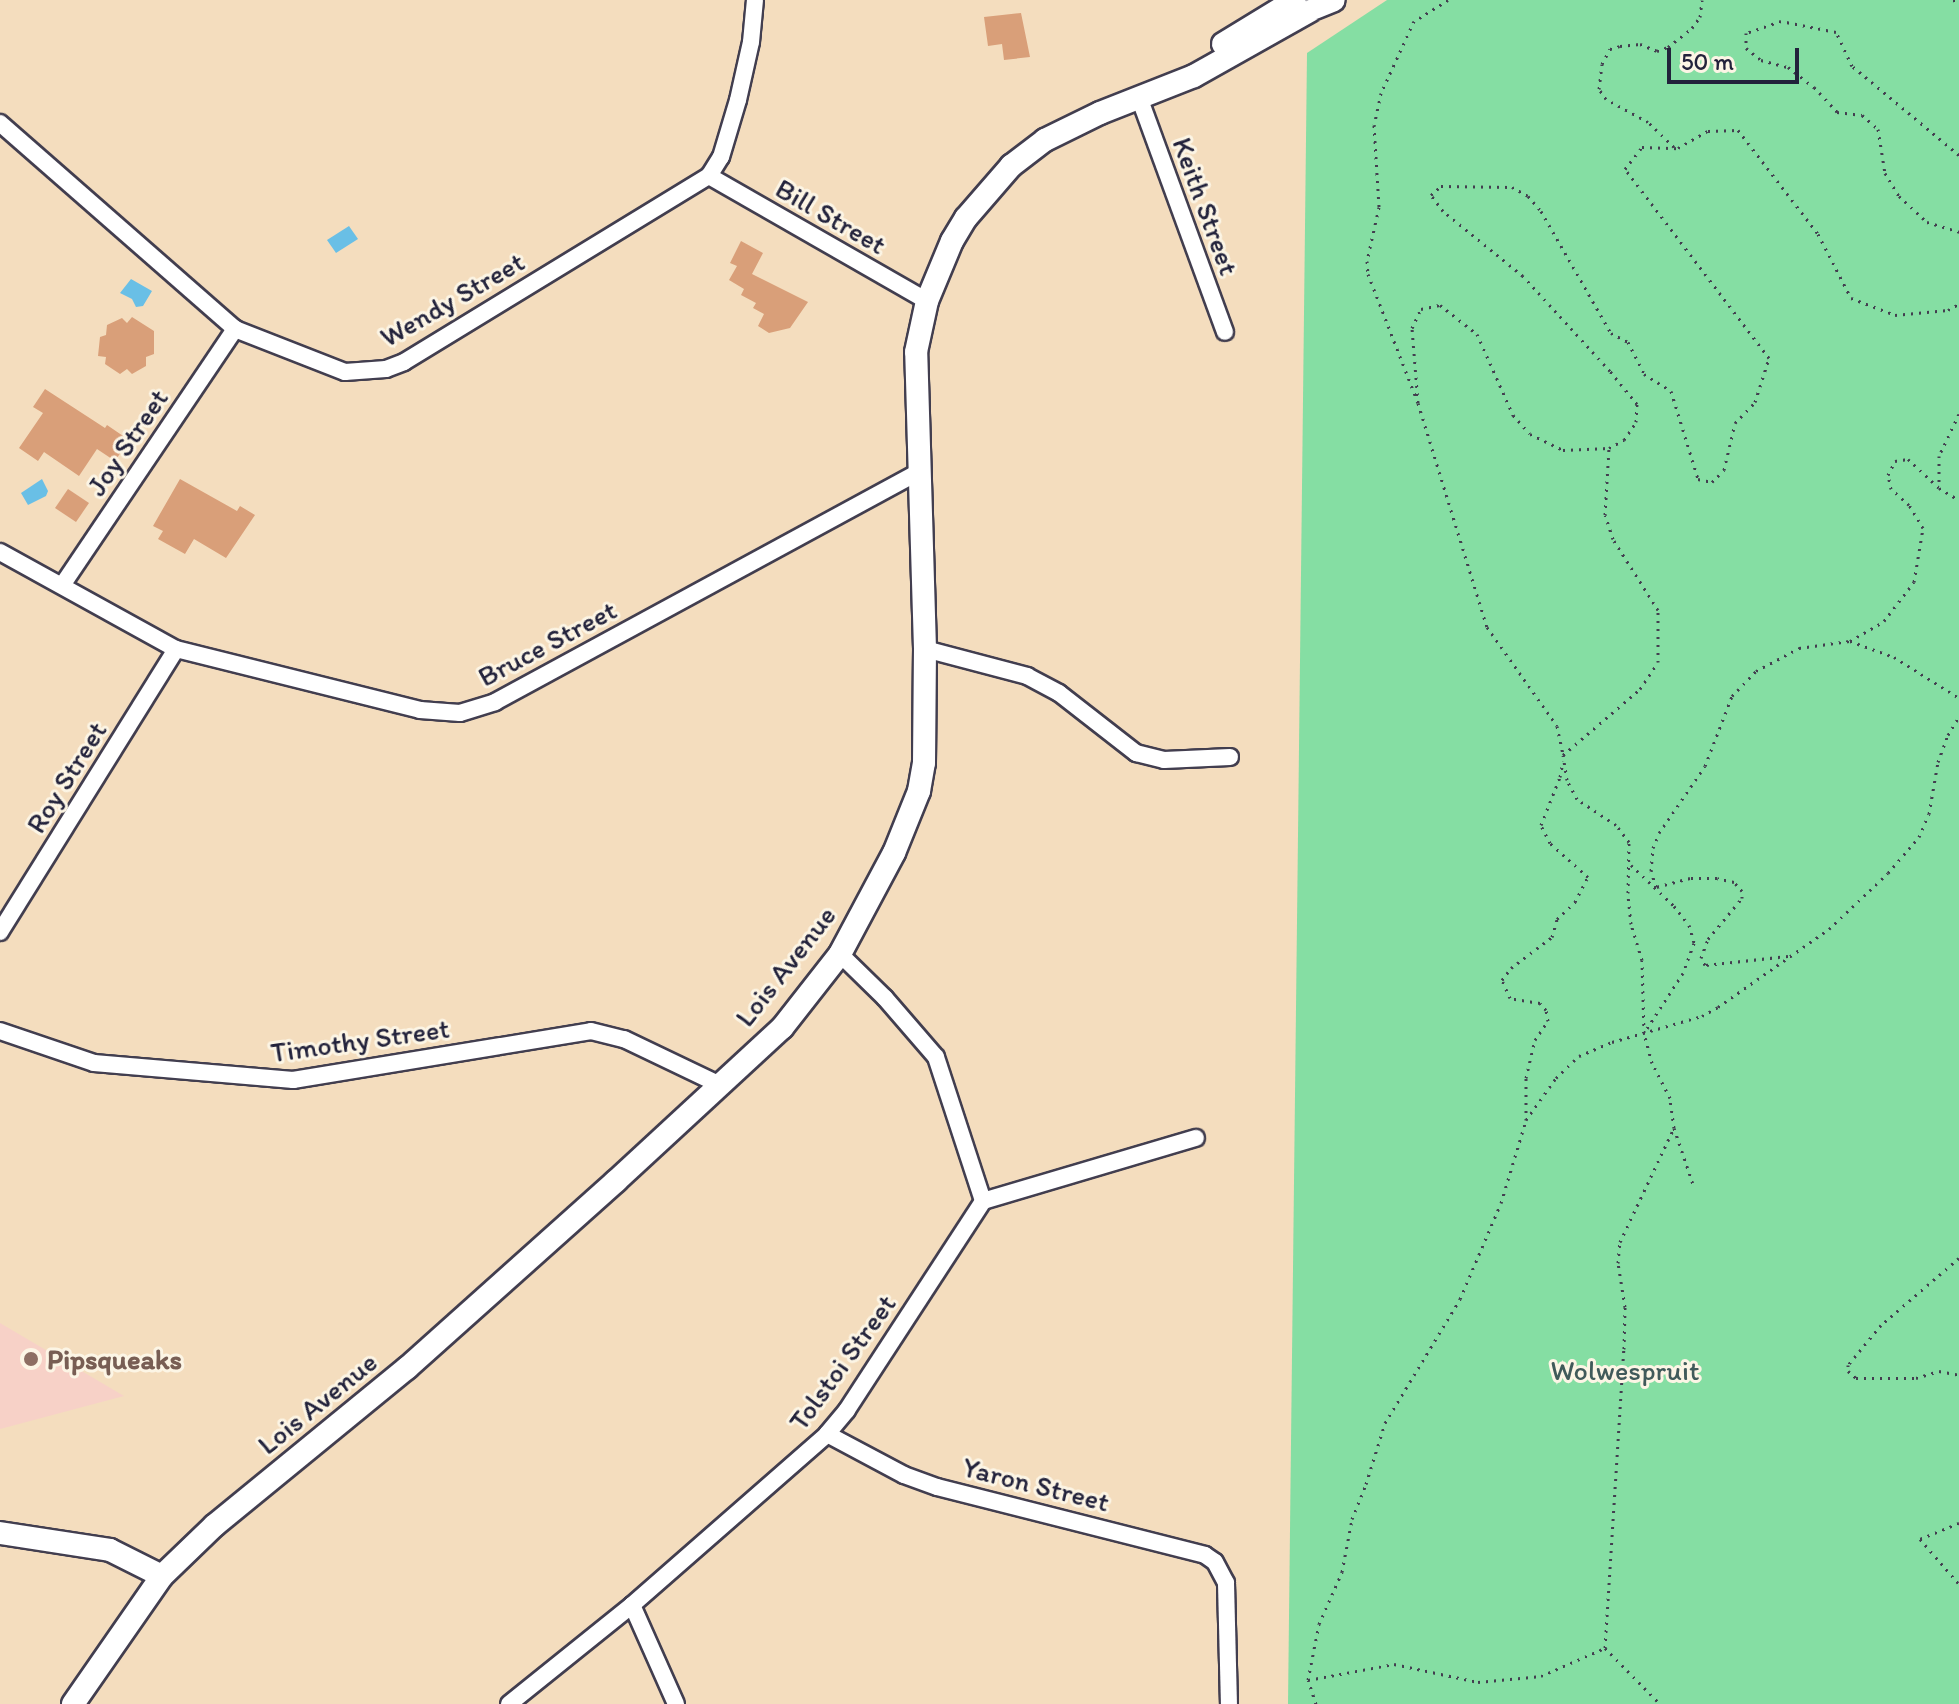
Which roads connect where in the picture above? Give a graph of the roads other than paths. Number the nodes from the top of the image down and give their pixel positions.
1 (755, 0) edge
2 (1312, 3) edge
3 (1144, 95) junction
4 (0, 123) edge
5 (709, 176) junction
6 (927, 301) junction
7 (235, 329) junction
8 (1225, 332) dead end
9 (920, 471) junction
10 (0, 552) edge
11 (63, 584) junction
12 (176, 649) junction
13 (925, 649) junction
14 (1230, 757) dead end
15 (0, 932) edge
16 (840, 954) junction
17 (0, 1031) edge
18 (720, 1085) junction
19 (1196, 1138) dead end
20 (983, 1201) junction
21 (827, 1434) junction
22 (0, 1533) edge
23 (162, 1576) junction
24 (632, 1605) junction
25 (73, 1704) edge
26 (509, 1704) edge
27 (676, 1704) edge
28 (1229, 1704) edge

1 - 5 street
2 - 3 street, Lois Avenue
3 - 6 street, Lois Avenue
3 - 8 street, Keith Street
4 - 7 street, Wendy Street
5 - 6 street, Bill Street
5 - 7 street, Wendy Street
6 - 9 street, Lois Avenue
7 - 11 street, Joy Street
9 - 12 street, Bruce Street
9 - 13 street, Lois Avenue
10 - 11 street, Bruce Street
11 - 12 street, Bruce Street
12 - 15 street, Roy Street
13 - 14 street
13 - 16 street, Lois Avenue
16 - 18 street, Lois Avenue
16 - 20 street
17 - 18 street, Timothy Street
18 - 23 street, Lois Avenue
19 - 20 street
20 - 21 street, Tolstoi Street
21 - 24 street, Tolstoi Street
21 - 28 street, Yaron Street
22 - 23 street
23 - 25 street, Lois Avenue
24 - 26 street, Tolstoi Street
24 - 27 street

